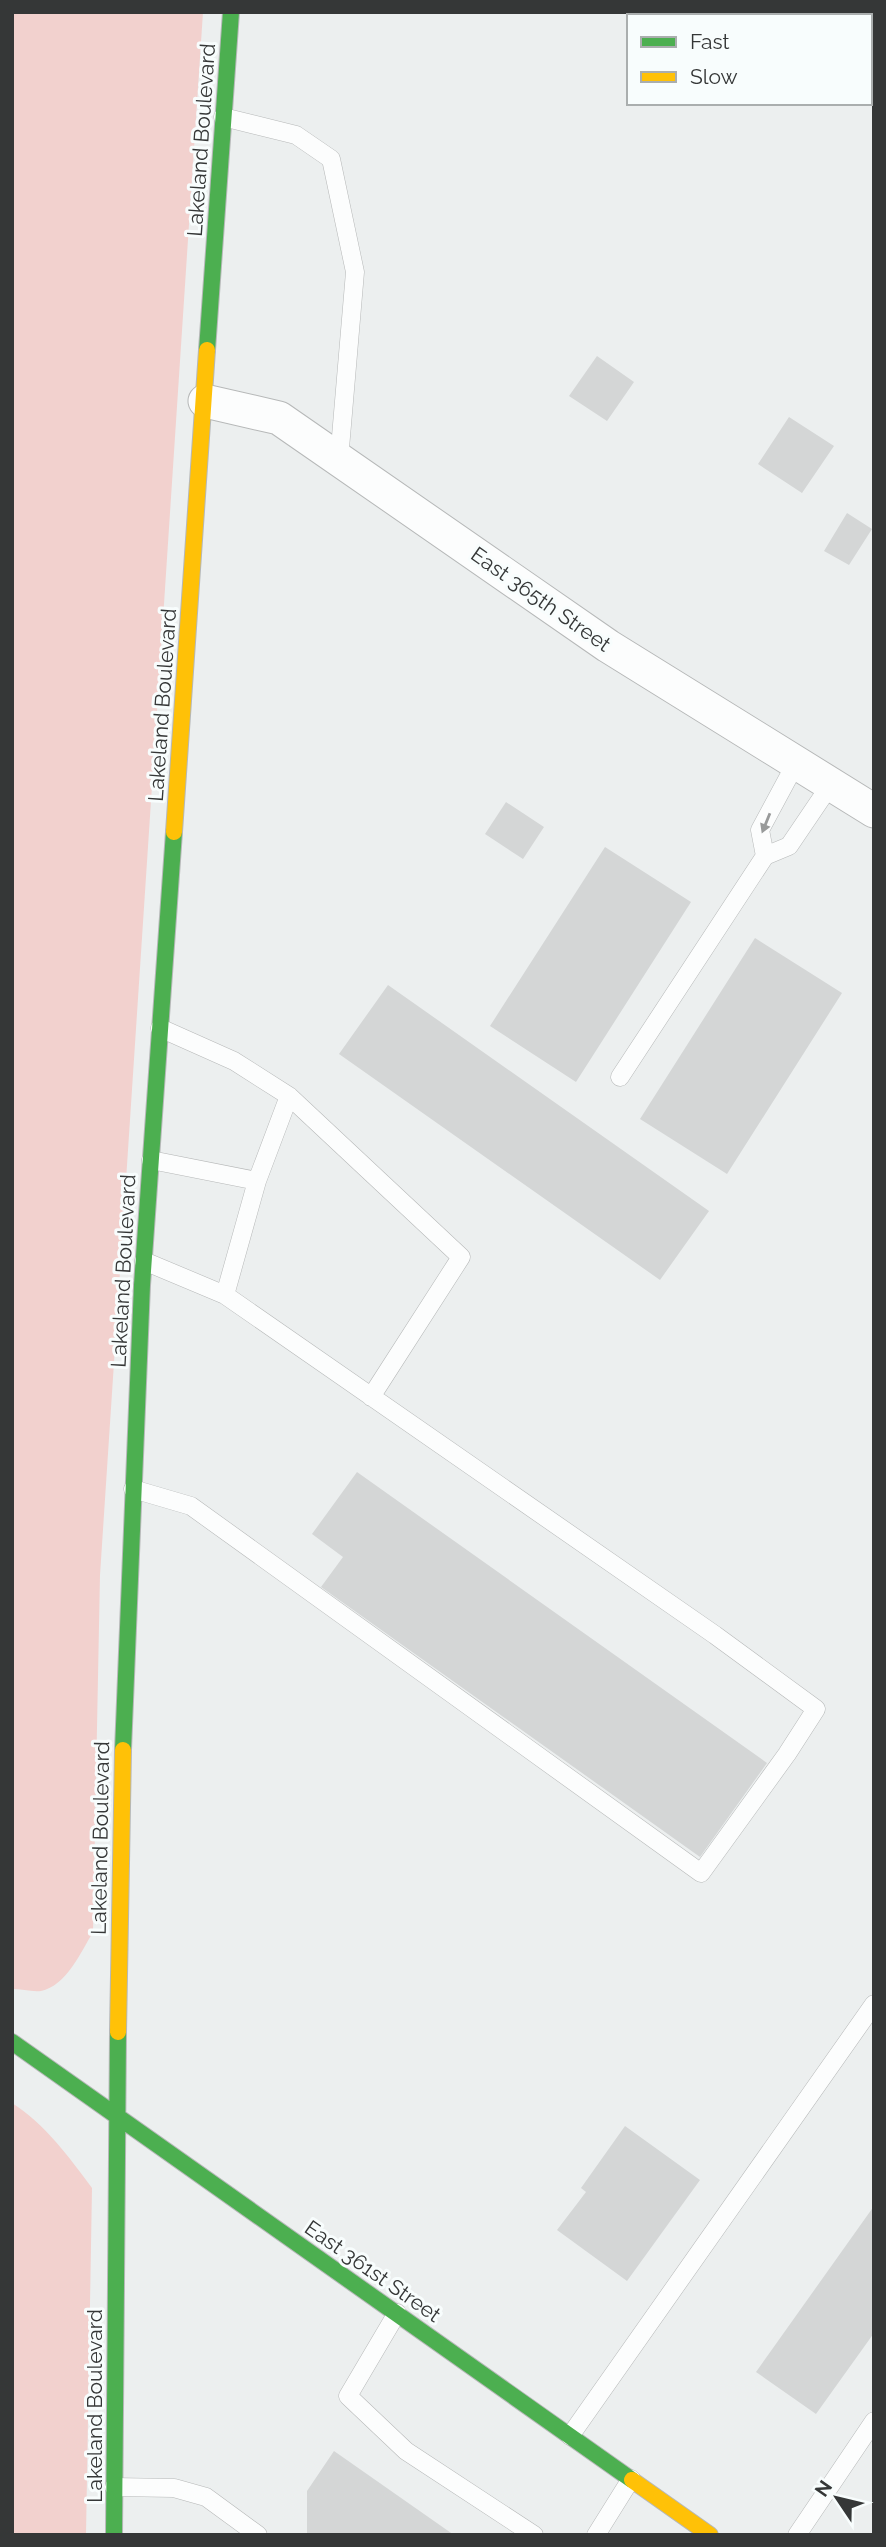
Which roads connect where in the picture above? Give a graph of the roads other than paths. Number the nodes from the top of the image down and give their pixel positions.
1 (231, 12) edge
2 (223, 117) junction
3 (205, 401) junction
4 (339, 460) junction
5 (796, 763) junction
6 (831, 784) junction
7 (874, 811) edge
8 (765, 856) junction
9 (160, 1028) junction
10 (620, 1077) dead end
11 (289, 1096) junction
12 (151, 1160) junction
13 (257, 1181) junction
14 (144, 1261) junction
15 (225, 1295) junction
16 (371, 1396) junction
17 (133, 1489) junction
18 (874, 2004) edge
19 (12, 2042) edge
20 (117, 2115) junction
21 (397, 2313) junction
22 (874, 2421) edge
23 (570, 2436) junction
24 (631, 2479) junction
25 (114, 2487) junction
26 (114, 2535) edge
27 (258, 2535) edge
28 (534, 2535) edge
29 (596, 2535) edge
30 (710, 2535) edge
31 (797, 2535) edge

1 - 2 street, Lakeland Boulevard
2 - 3 street, Lakeland Boulevard
2 - 4 lane
3 - 4 street, East 365th Street
3 - 9 street, Lakeland Boulevard
4 - 5 street, East 365th Street
5 - 6 street, East 365th Street
5 -> 8 lane
6 - 7 street, East 365th Street
6 - 8 lane
8 - 10 lane
9 - 11 lane
9 - 12 street, Lakeland Boulevard
11 - 13 lane
11 - 16 lane
12 - 13 lane
12 - 14 street, Lakeland Boulevard
13 - 15 lane
14 - 15 lane
14 - 17 street, Lakeland Boulevard
15 - 16 lane
16 - 17 lane
17 - 20 street, Lakeland Boulevard
18 - 23 lane
19 - 20 street, East 361st Street
20 - 21 street, East 361st Street
20 - 25 street, Lakeland Boulevard
21 - 23 street, East 361st Street
21 - 28 lane
22 - 31 lane
23 - 24 street, East 361st Street
24 - 29 lane
24 - 30 street, East 361st Street
25 - 26 street, Lakeland Boulevard
25 - 27 lane

